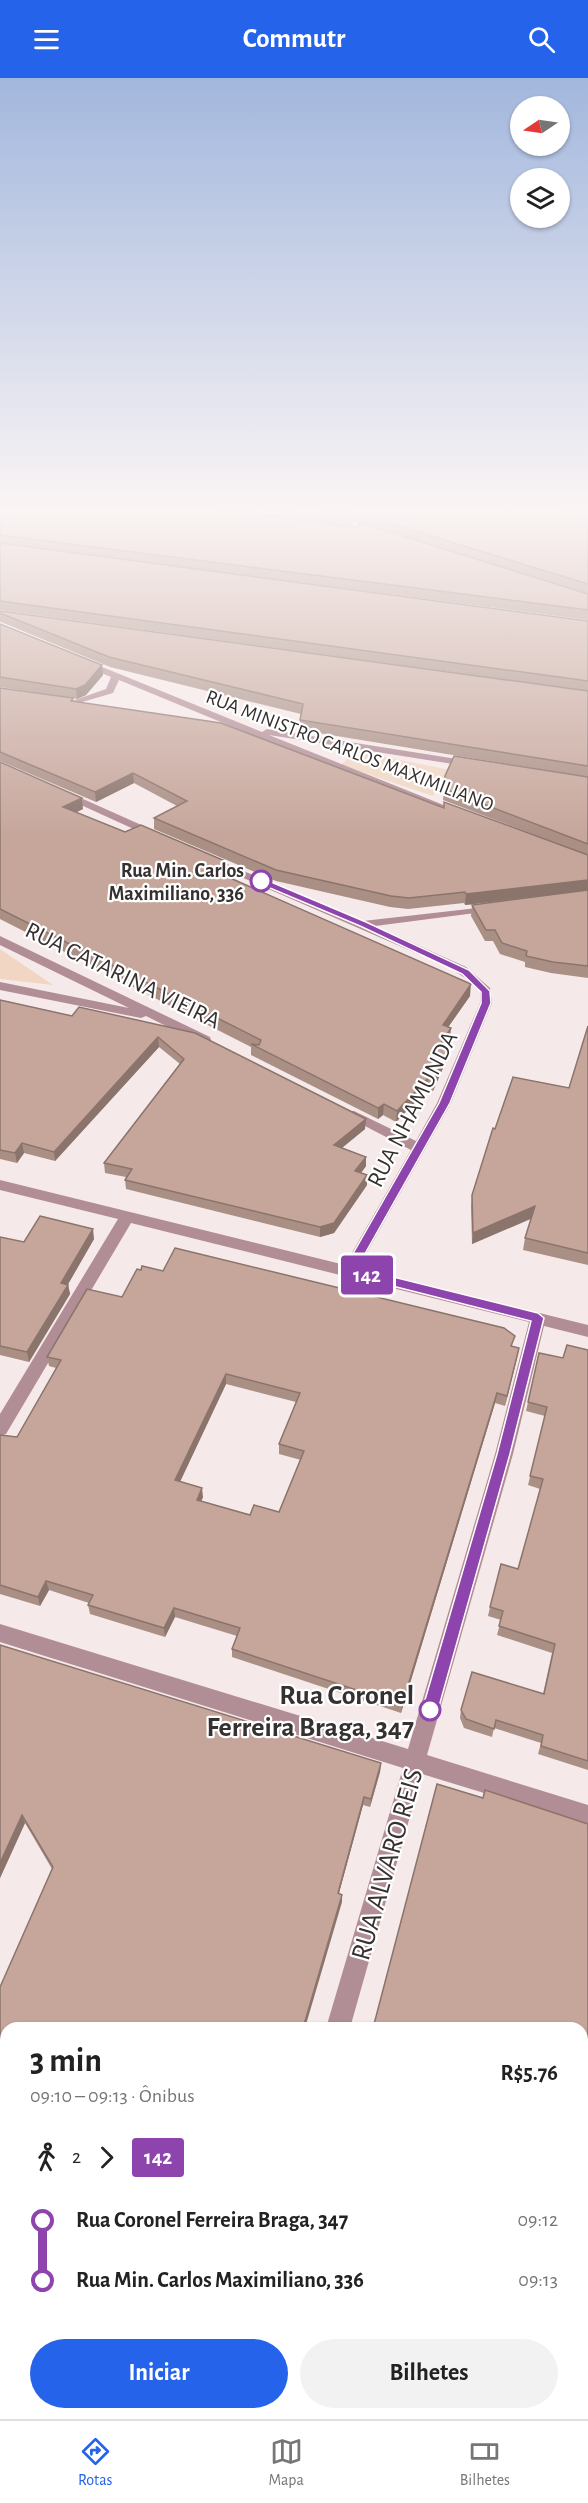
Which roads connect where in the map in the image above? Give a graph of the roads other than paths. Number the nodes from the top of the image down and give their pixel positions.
1 (71, 657) edge
2 (116, 676) junction
3 (97, 706) edge
4 (197, 721) edge
5 (239, 727) junction
6 (484, 766) edge
7 (50, 787) edge
8 (470, 817) edge
9 (164, 839) edge
10 (195, 853) edge
11 (501, 907) edge
12 (363, 924) junction
13 (0, 940) edge
14 (0, 986) edge
15 (164, 1018) junction
16 (216, 1045) edge
17 (340, 1110) edge
18 (419, 1148) junction
19 (0, 1185) edge
20 (128, 1215) junction
21 (349, 1271) junction
22 (538, 1318) junction
23 (588, 1331) edge
24 (0, 1429) edge
25 (0, 1633) edge
26 (416, 1762) junction
27 (588, 1815) edge
28 (340, 2022) edge

1 - 2 street, RUA MINISTRO CARLOS MAXIMILIANO
2 - 3 street
2 - 5 street, RUA MINISTRO CARLOS MAXIMILIANO
4 - 5 street
5 - 6 street
5 - 8 street, RUA MINISTRO CARLOS MAXIMILIANO
7 - 9 street
10 - 12 street, RUA NHAMUNDA
11 - 12 street
12 - 18 street, RUA NHAMUNDA
13 - 15 street, RUA CATARINA VIEIRA
14 - 15 street
15 - 16 street, RUA CATARINA VIEIRA
17 - 18 street
18 - 21 street, RUA NHAMUNDA
19 - 20 street
20 - 21 street
20 - 24 street
21 - 22 street
22 - 23 street
22 - 26 street, RUA ALVARO REIS
25 - 26 street
26 - 27 street
26 - 28 street, RUA ALVARO REIS

